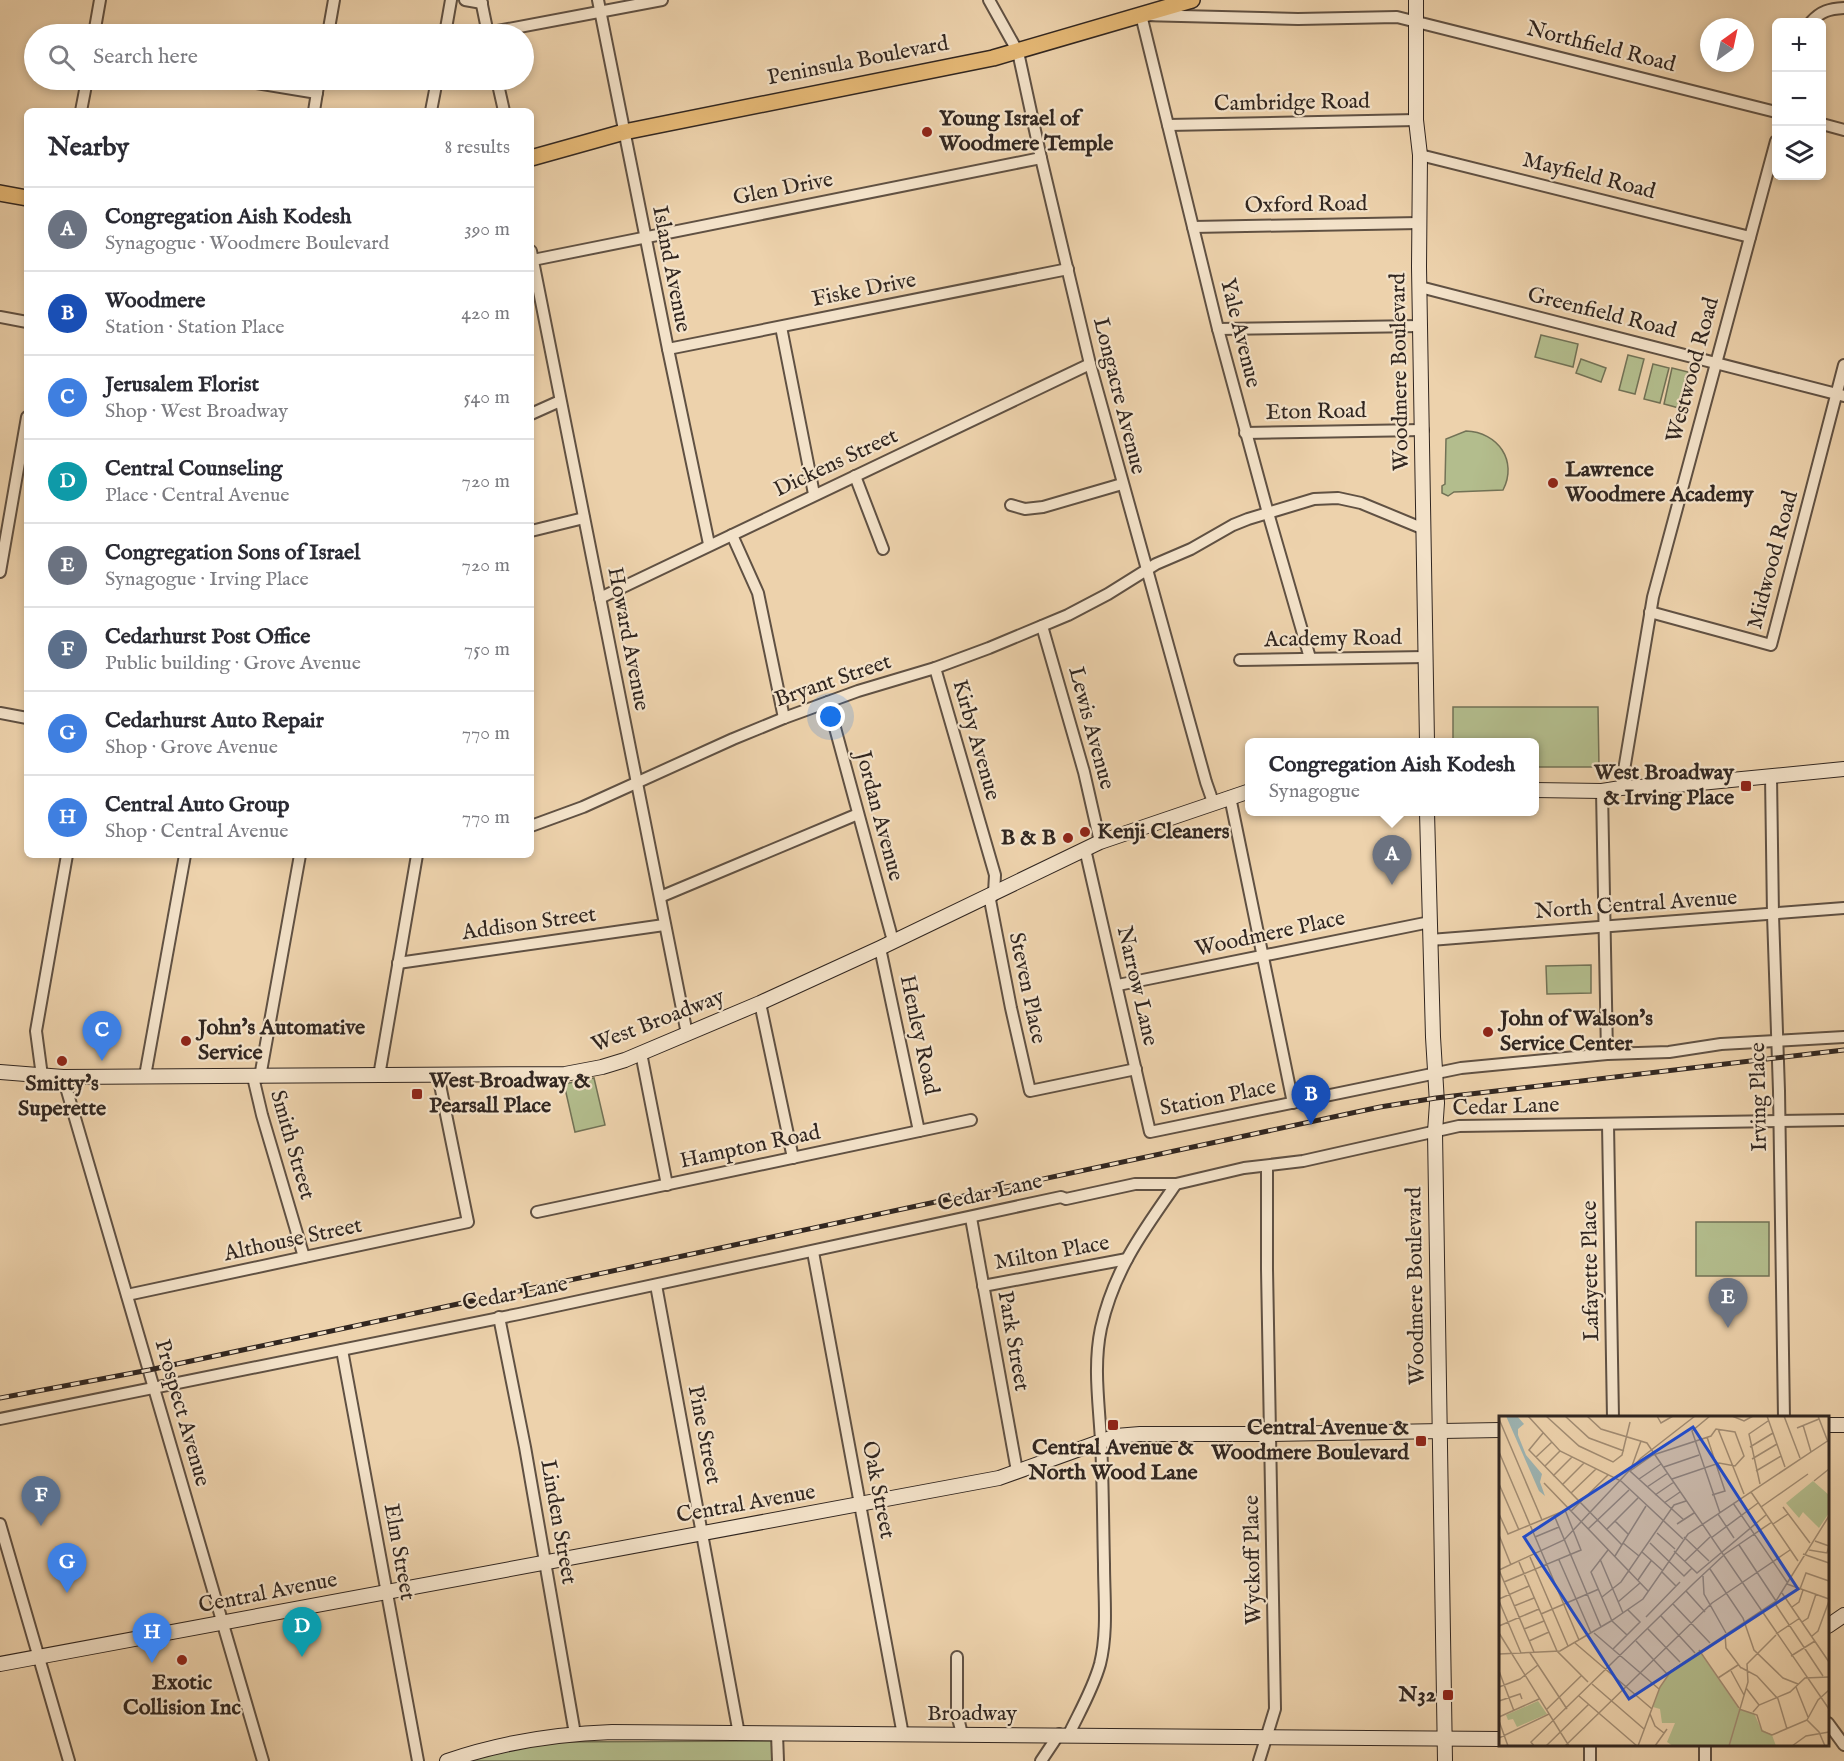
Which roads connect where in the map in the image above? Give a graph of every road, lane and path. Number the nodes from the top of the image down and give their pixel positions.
1 (100, 0) edge
2 (334, 0) edge
3 (451, 0) edge
4 (465, 0) edge
5 (598, 0) edge
6 (662, 0) edge
7 (989, 0) edge
8 (1192, 0) edge
9 (1416, 0) edge
10 (481, 1) edge
11 (1170, 4) edge
12 (1844, 8) edge
13 (600, 12) junction
14 (1141, 15) junction
15 (1814, 18) edge
16 (1416, 21) junction
17 (96, 24) edge
18 (330, 24) edge
19 (447, 24) edge
20 (486, 24) edge
21 (534, 25) edge
22 (1018, 52) junction
23 (85, 90) edge
24 (299, 90) edge
25 (317, 90) edge
26 (435, 90) edge
27 (499, 90) edge
28 (317, 93) junction
29 (82, 108) edge
30 (314, 108) edge
31 (432, 108) edge
32 (503, 108) edge
33 (1772, 111) edge
34 (1416, 120) junction
35 (1168, 125) junction
36 (1826, 125) edge
37 (1844, 130) edge
38 (624, 132) junction
39 (1420, 154) junction
40 (1772, 156) edge
41 (534, 157) edge
42 (1041, 158) junction
43 (0, 193) edge
44 (24, 197) edge
45 (1419, 223) junction
46 (1193, 227) junction
47 (645, 237) junction
48 (1750, 237) junction
49 (534, 255) edge
50 (534, 265) edge
51 (1068, 269) junction
52 (1420, 287) junction
53 (0, 317) edge
54 (24, 321) edge
55 (1421, 326) junction
56 (781, 327) junction
57 (1218, 329) junction
58 (668, 349) junction
59 (1715, 362) junction
60 (1090, 364) junction
61 (1844, 365) edge
62 (1840, 395) edge
63 (560, 401) junction
64 (534, 413) edge
65 (1423, 430) junction
66 (1245, 433) junction
67 (24, 434) edge
68 (855, 476) junction
69 (1122, 484) junction
70 (814, 494) junction
71 (1011, 505) dead end
72 (1268, 513) junction
73 (584, 518) junction
74 (1424, 529) junction
75 (534, 530) edge
76 (732, 535) junction
77 (709, 544) junction
78 (883, 549) dead end
79 (0, 572) edge
80 (1147, 572) junction
81 (600, 598) junction
82 (1650, 612) junction
83 (1042, 626) junction
84 (1426, 657) junction
85 (1310, 658) junction
86 (1240, 660) dead end
87 (935, 668) junction
88 (828, 702) junction
89 (0, 713) edge
90 (24, 717) edge
91 (784, 718) junction
92 (1427, 738) edge
93 (1844, 769) edge
94 (1771, 776) junction
95 (637, 783) junction
96 (1621, 788) junction
97 (1539, 790) edge
98 (1602, 791) junction
99 (1245, 792) edge
100 (1230, 797) junction
101 (1213, 802) junction
102 (858, 814) junction
103 (1427, 816) edge
104 (534, 825) edge
105 (1100, 842) junction
106 (1085, 849) junction
107 (66, 858) edge
108 (183, 858) edge
109 (299, 858) edge
110 (416, 858) edge
111 (994, 893) junction
112 (660, 897) junction
113 (1844, 908) edge
114 (1773, 915) junction
115 (1430, 922) junction
116 (664, 925) junction
117 (1605, 926) junction
118 (893, 940) junction
119 (1430, 940) junction
120 (880, 948) junction
121 (1262, 955) junction
122 (398, 963) junction
123 (1118, 986) junction
124 (760, 1003) junction
125 (687, 1034) junction
126 (1844, 1037) edge
127 (1777, 1041) junction
128 (641, 1053) junction
129 (1606, 1054) junction
130 (1136, 1070) junction
131 (0, 1072) edge
132 (1435, 1074) junction
133 (438, 1075) junction
134 (42, 1076) junction
135 (145, 1076) junction
136 (379, 1076) junction
137 (63, 1077) junction
138 (257, 1077) junction
139 (1293, 1103) junction
140 (971, 1120) dead end
141 (1844, 1120) edge
142 (1779, 1121) junction
143 (1608, 1124) junction
144 (919, 1131) junction
145 (1435, 1131) junction
146 (1150, 1132) joint
147 (793, 1158) junction
148 (1267, 1166) junction
149 (1176, 1184) junction
150 (667, 1185) junction
151 (537, 1212) dead end
152 (971, 1218) junction
153 (813, 1252) junction
154 (304, 1257) junction
155 (1127, 1259) junction
156 (656, 1285) junction
157 (983, 1286) junction
158 (127, 1295) junction
159 (499, 1317) junction
160 (342, 1350) junction
161 (154, 1389) junction
162 (1613, 1416) edge
163 (1784, 1416) edge
164 (0, 1419) edge
165 (1499, 1430) edge
166 (1439, 1431) junction
167 (1270, 1434) junction
168 (1101, 1441) junction
169 (1017, 1471) junction
170 (860, 1504) junction
171 (0, 1524) edge
172 (703, 1534) junction
173 (545, 1563) junction
174 (387, 1592) junction
175 (1844, 1615) edge
176 (222, 1623) junction
177 (1829, 1625) edge
178 (38, 1657) junction
179 (957, 1657) dead end
180 (0, 1664) edge
181 (1829, 1725) edge
182 (575, 1734) junction
183 (739, 1734) junction
184 (777, 1734) junction
185 (962, 1734) junction
186 (1064, 1734) junction
187 (903, 1736) junction
188 (1267, 1737) junction
189 (1444, 1738) junction
190 (1499, 1739) edge
191 (1844, 1744) edge
192 (69, 1761) edge
193 (263, 1761) edge
194 (418, 1761) edge
195 (447, 1761) edge
196 (778, 1761) edge
197 (1041, 1761) edge
198 (1259, 1761) edge
199 (1444, 1761) edge

1 - 17 street
2 - 18 street
3 - 19 street
4 - 10 street
5 - 13 street, Island Avenue
6 - 13 street
7 - 22 street, Longacre Avenue
8 - 11 main road, Peninsula Boulevard
9 - 16 street, Woodmere Boulevard
10 - 20 street
11 - 14 main road, Peninsula Boulevard
12 - 15 street
13 - 21 street
13 - 38 street, Island Avenue
14 - 16 street, Northfield Road
14 - 22 main road, Peninsula Boulevard
14 - 35 street, Yale Avenue
16 - 33 street, Northfield Road
16 - 34 street, Woodmere Boulevard
22 - 38 main road, Peninsula Boulevard
22 - 42 street, Longacre Avenue
23 - 29 street
24 - 28 street
25 - 28 street
26 - 31 street
27 - 32 street
28 - 30 street
34 - 35 street, Cambridge Road
34 - 39 street, Woodmere Boulevard
35 - 46 street, Yale Avenue
36 - 37 street
38 - 41 main road, Peninsula Boulevard
38 - 47 street, Island Avenue
39 - 45 street, Woodmere Boulevard
39 - 48 street, Mayfield Road
40 - 48 street, Westwood Road
42 - 47 street, Glen Drive
42 - 51 street, Longacre Avenue
43 - 44 main road
45 - 46 street, Oxford Road
45 - 52 street, Woodmere Boulevard
46 - 57 street, Yale Avenue
47 - 49 street, Glen Drive
47 - 58 street, Island Avenue
48 - 59 street, Westwood Road
50 - 63 street, Howard Avenue
51 - 56 street, Fiske Drive
51 - 60 street, Longacre Avenue
52 - 55 street, Woodmere Boulevard
52 - 59 street, Greenfield Road
53 - 54 street
55 - 57 street
55 - 65 street, Woodmere Boulevard
56 - 58 street, Fiske Drive
56 - 70 street
57 - 66 street, Yale Avenue
58 - 77 street, Island Avenue
59 - 62 street, Greenfield Road
59 - 82 street, Westwood Road
60 - 68 street, Dickens Street
60 - 69 street, Longacre Avenue
61 - 62 street, Midwood Road
62 - 82 street, Midwood Road
63 - 64 street
63 - 73 street, Howard Avenue
65 - 66 street, Eton Road
65 - 74 street, Woodmere Boulevard
66 - 72 street, Yale Avenue
67 - 79 street
68 - 70 street, Dickens Street
68 - 78 street
69 - 71 street
69 - 80 street, Longacre Avenue
70 - 76 street, Dickens Street
72 - 74 street, Bryant Street
72 - 80 street, Bryant Street
72 - 85 street, Yale Avenue
73 - 75 street
73 - 81 street, Howard Avenue
74 - 84 street, Woodmere Boulevard
76 - 77 street, Dickens Street
76 - 91 street
77 - 81 street, Dickens Street
80 - 83 street, Bryant Street
80 - 101 street, Longacre Avenue
81 - 95 street, Howard Avenue
82 - 96 street, Westwood Road
83 - 87 street, Bryant Street
83 - 105 street, Lewis Avenue
84 - 85 street, Academy Road
84 - 92 street, Woodmere Boulevard
85 - 86 street, Academy Road
87 - 88 street, Bryant Street
87 - 111 street, Kirby Avenue
88 - 91 street, Bryant Street
88 - 102 street, Jordan Avenue
89 - 90 street
91 - 95 street, Bryant Street
93 - 94 street
94 - 96 street
94 - 114 street, Irving Place
95 - 104 street, Bryant Street
95 - 112 street, Howard Avenue
96 - 98 street
97 - 98 street
98 - 117 street
99 - 100 street, West Broadway
100 - 101 street, West Broadway
100 - 121 street
101 - 105 street, West Broadway
102 - 112 street
102 - 118 street, Jordan Avenue
103 - 115 street, Woodmere Boulevard
105 - 106 street, West Broadway
106 - 111 street, West Broadway
106 - 123 street, Narrow Lane
107 - 134 street
108 - 135 street
109 - 138 street
110 - 122 street
111 - 118 street, West Broadway
111 - 130 street, Steven Place
112 - 116 street, Howard Avenue
113 - 114 street, North Central Avenue
114 - 117 street, North Central Avenue
114 - 127 street, Irving Place
115 - 119 street, Woodmere Boulevard
115 - 121 street, Woodmere Place
116 - 122 street, Addison Street
116 - 125 street, Howard Avenue
117 - 119 street, North Central Avenue
117 - 129 street
118 - 120 street, West Broadway
119 - 132 street, Woodmere Boulevard
120 - 124 street, West Broadway
120 - 144 street, Henley Road
121 - 123 street, Woodmere Place
121 - 139 street
122 - 136 street
123 - 130 street, Narrow Lane
124 - 125 street, West Broadway
124 - 147 street
125 - 128 street, West Broadway
126 - 127 street, Station Place
127 - 129 street, Station Place
127 - 142 street, Irving Place
128 - 133 street, West Broadway
128 - 150 street
129 - 132 street, Station Place
130 - 146 street, Narrow Lane
131 - 134 street, West Broadway
132 - 139 street, Station Place
132 - 145 street, Woodmere Boulevard
133 - 136 street, West Broadway
133 - 154 street, Althouse Street
134 - 137 street, West Broadway
135 - 137 street, West Broadway
135 - 138 street, West Broadway
136 - 138 street, West Broadway
137 - 158 street, Prospect Avenue
138 - 154 street, Smith Street
139 - 146 street, Station Place
140 - 144 street, Hampton Road
141 - 142 street, Cedar Lane
142 - 143 street, Cedar Lane
142 - 163 street, Irving Place
143 - 145 street, Cedar Lane
143 - 162 street, Lafayette Place
144 - 147 street, Hampton Road
145 - 148 street, Cedar Lane
145 - 166 street, Woodmere Boulevard
147 - 150 street, Hampton Road
148 - 149 street, Cedar Lane
148 - 167 street, Wyckoff Place
149 - 152 street, Cedar Lane
149 - 155 street
150 - 151 street, Hampton Road
152 - 153 street, Cedar Lane
152 - 157 street, Park Street
153 - 156 street, Cedar Lane
153 - 170 street, Oak Street
154 - 158 street, Althouse Street
155 - 157 street, Milton Place
155 - 168 street
156 - 159 street, Cedar Lane
156 - 172 street, Pine Street
157 - 169 street, Park Street
158 - 161 street, Prospect Avenue
159 - 160 street, Cedar Lane
159 - 173 street, Linden Street
160 - 161 street, Cedar Lane
160 - 174 street, Elm Street
161 - 164 street, Cedar Lane
161 - 176 street, Prospect Avenue
165 - 166 street, Central Avenue
166 - 167 street, Central Avenue
166 - 189 street, Woodmere Boulevard
167 - 168 street, Central Avenue
167 - 188 street, Wyckoff Place
168 - 169 street, Central Avenue
168 - 186 street
169 - 170 street, Central Avenue
170 - 172 street, Central Avenue
170 - 187 street, Oak Street
171 - 178 street
172 - 173 street, Central Avenue
172 - 183 street, Pine Street
173 - 174 street, Central Avenue
173 - 182 street, Linden Street
174 - 176 street, Central Avenue
174 - 194 street, Elm Street
175 - 177 street
176 - 178 street, Central Avenue
176 - 193 street, Prospect Avenue
178 - 180 street, Central Avenue
178 - 192 street
179 - 185 street
181 - 191 street
182 - 183 street, Broadway
182 - 195 street, Broadway
183 - 184 street, Broadway
184 - 187 street, Broadway
184 - 196 street
185 - 186 street, Broadway
185 - 187 street, Broadway
186 - 188 street, Broadway
186 - 197 street
188 - 189 street, Broadway
188 - 198 street, Wyckoff Place
189 - 190 street, Broadway
189 - 199 street, Woodmere Boulevard

